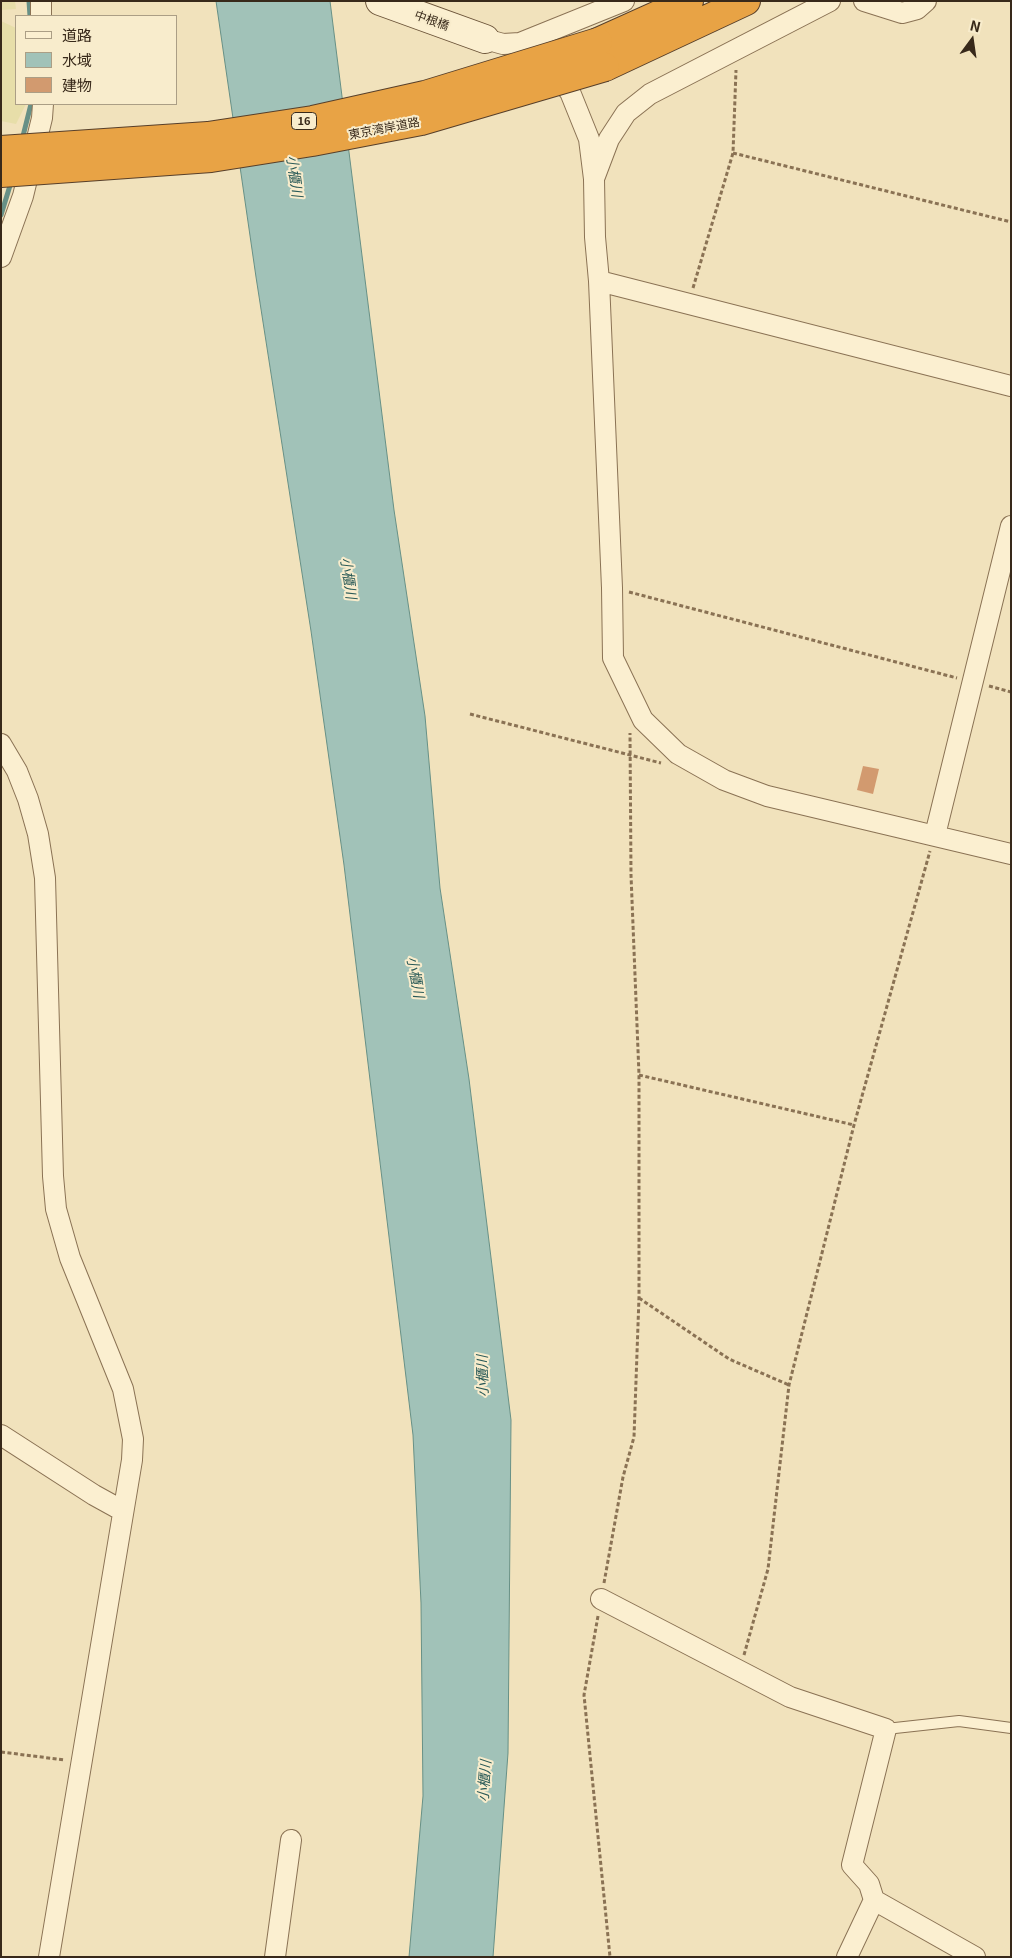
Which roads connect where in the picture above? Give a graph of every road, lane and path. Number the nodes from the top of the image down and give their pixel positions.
1 (40, 1) edge
2 (380, 1) edge
3 (689, 1) edge
4 (746, 1) edge
5 (830, 1) edge
6 (864, 1) edge
7 (926, 1) edge
8 (619, 3) edge
9 (41, 15) edge
10 (484, 40) joint
11 (520, 43) junction
12 (737, 49) junction
13 (601, 55) junction
14 (43, 105) edge
15 (1, 150) edge
16 (732, 153) junction
17 (1, 174) edge
18 (594, 179) junction
19 (1011, 222) edge
20 (1, 257) edge
21 (599, 281) junction
22 (689, 304) junction
23 (1011, 386) edge
24 (1011, 526) edge
25 (612, 588) junction
26 (971, 682) junction
27 (470, 714) dead end
28 (630, 730) dead end
29 (1, 744) edge
30 (630, 756) junction
31 (666, 764) dead end
32 (935, 835) junction
33 (1011, 854) edge
34 (639, 1075) junction
35 (854, 1125) junction
36 (638, 1297) junction
37 (789, 1385) junction
38 (1, 1435) edge
39 (123, 1511) junction
40 (601, 1599) junction
41 (740, 1670) junction
42 (1011, 1728) edge
43 (886, 1729) junction
44 (1, 1752) edge
45 (81, 1762) junction
46 (291, 1840) dead end
47 (874, 1900) junction
48 (49, 1957) edge
49 (275, 1957) edge
50 (610, 1957) edge
51 (847, 1957) edge
52 (975, 1957) edge

1 - 9 street
2 - 10 street, 中根橋
3 - 13 highway, 東京湾岸道路 / 16
4 - 13 highway, 東京湾岸道路 / 16
5 - 12 street
6 - 7 street
8 - 11 street
10 - 11 street
11 - 18 street
12 - 16 path
12 - 18 street
13 - 15 highway, 東京湾岸道路 / 16, bridge
13 - 17 highway, 東京湾岸道路 / 16, bridge
14 - 20 street
16 - 19 path
16 - 22 path
18 - 21 street
21 - 22 street
21 - 25 street
22 - 23 street
24 - 26 street
25 - 26 path
25 - 32 street
26 - 32 street
27 - 30 path
28 - 30 path
29 - 39 street
30 - 31 path
30 - 34 path
32 - 33 street
32 - 35 path
34 - 35 path
34 - 36 path
35 - 37 path
36 - 37 path
36 - 40 path
37 - 41 path
38 - 39 street
39 - 45 street
40 - 41 street
40 - 50 path
41 - 43 street
42 - 43 lane
43 - 47 street
44 - 45 path
45 - 48 street
46 - 49 street
47 - 51 street
47 - 52 street

